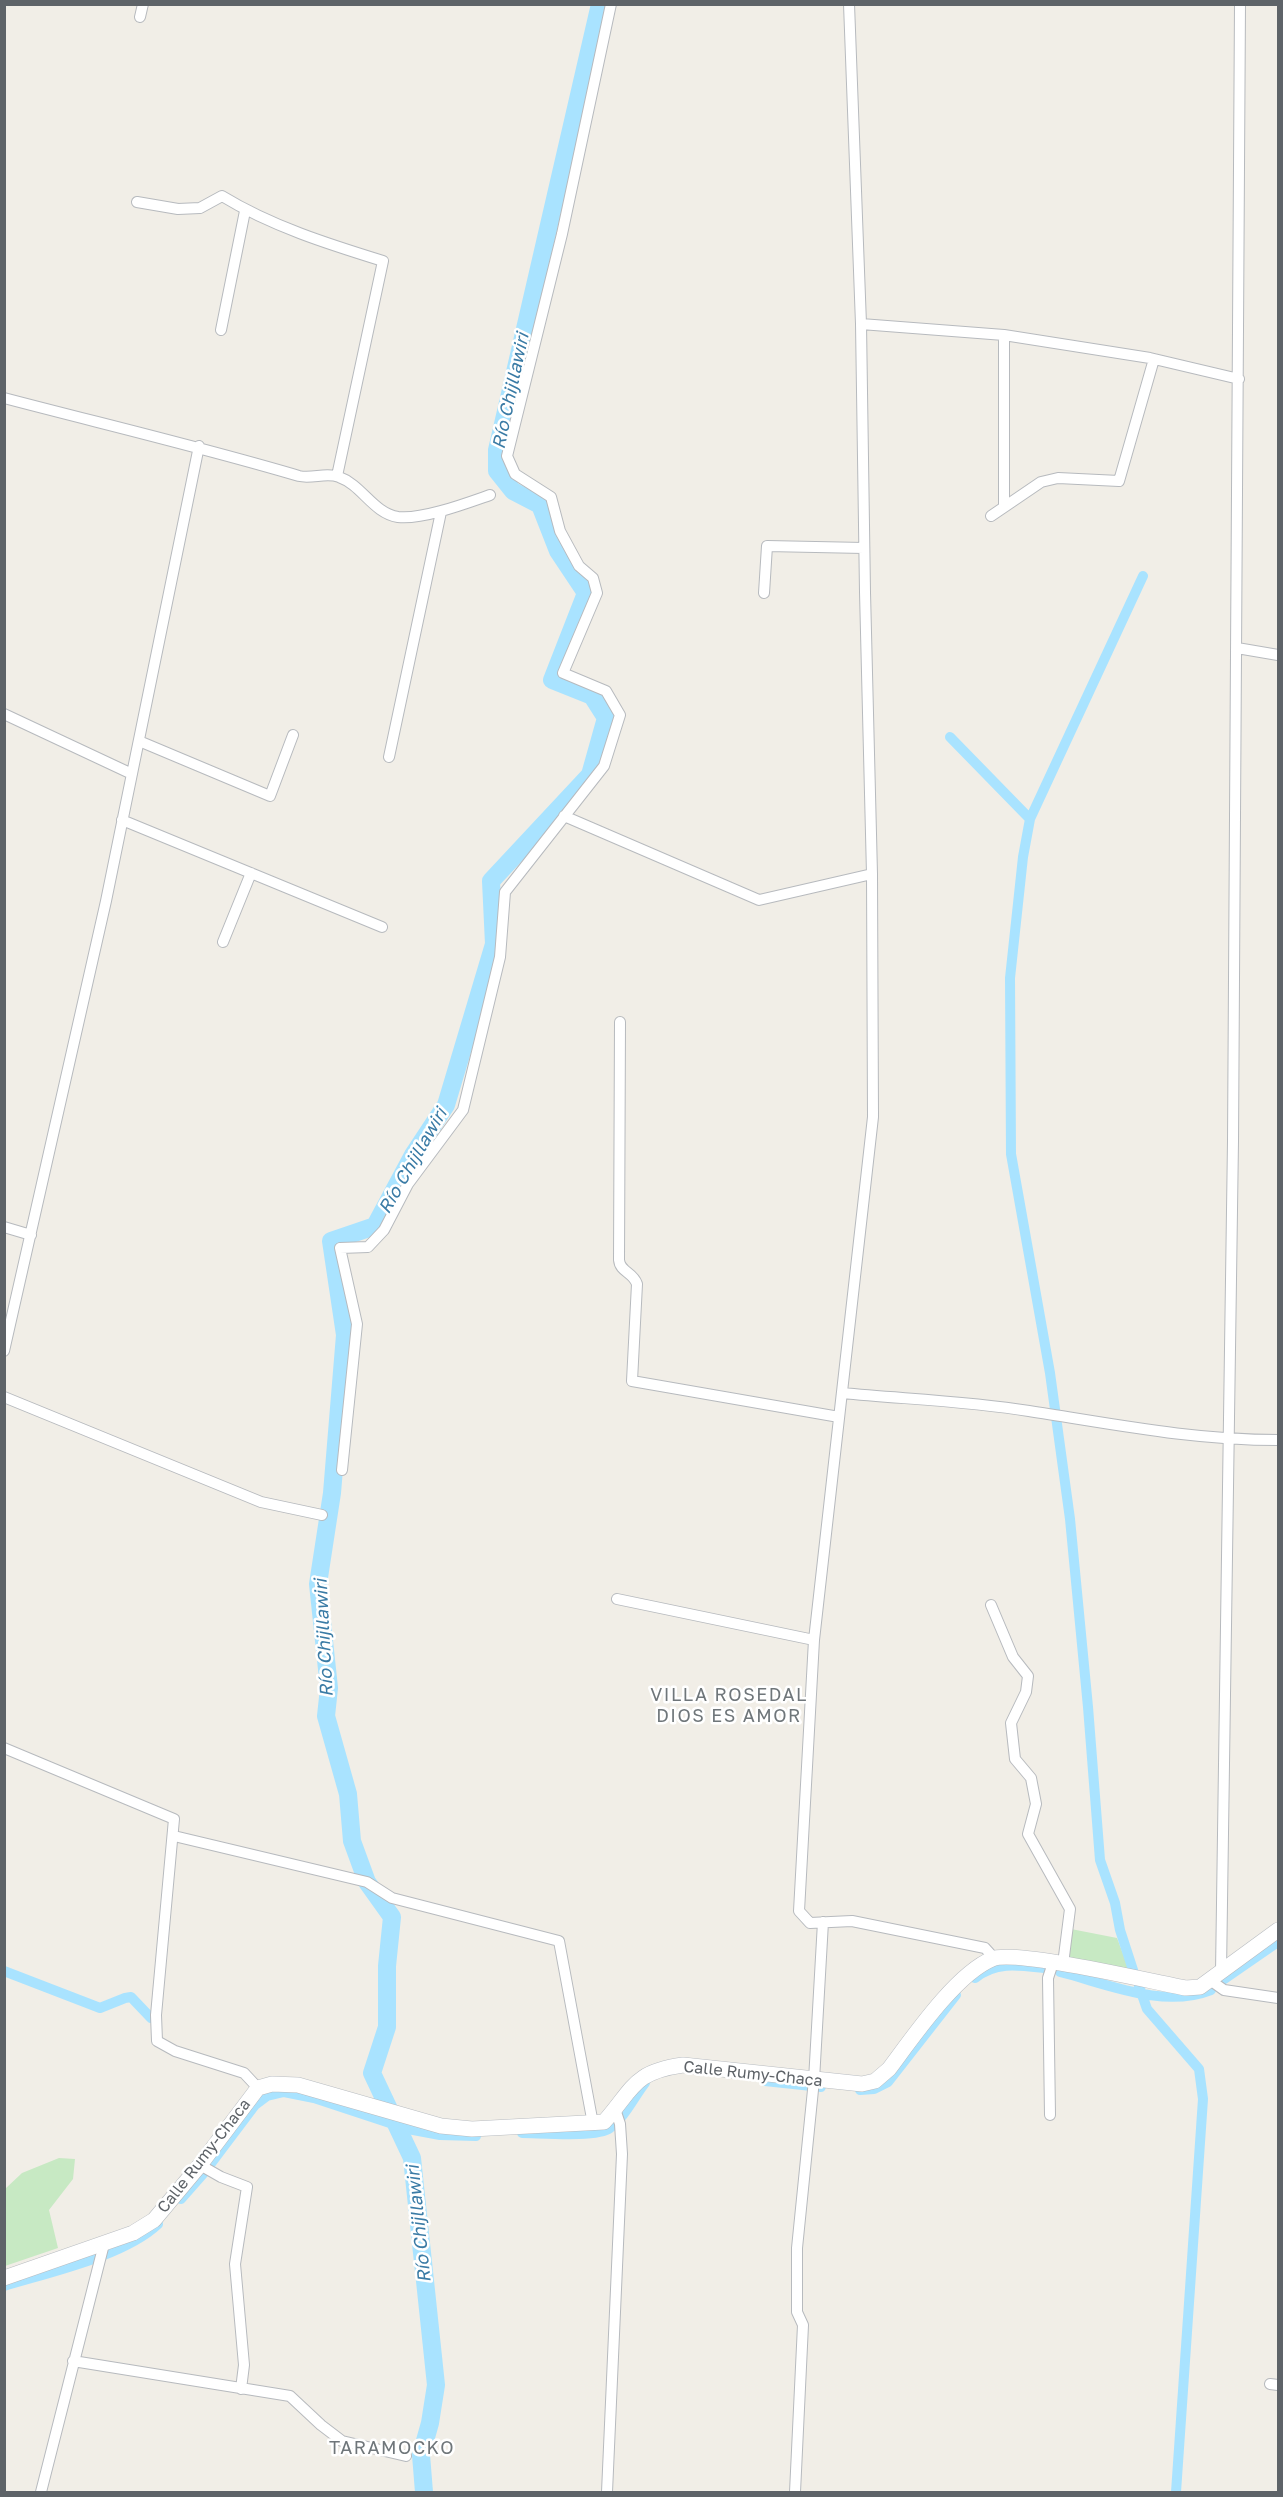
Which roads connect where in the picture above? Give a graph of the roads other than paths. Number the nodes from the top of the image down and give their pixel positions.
1 (142, 4) edge
2 (611, 4) edge
3 (849, 4) edge
4 (1240, 4) edge
5 (140, 16) dead end
6 (137, 202) dead end
7 (245, 210) junction
8 (861, 324) junction
9 (221, 330) dead end
10 (1005, 335) junction
11 (1154, 359) junction
12 (1239, 379) junction
13 (4, 398) edge
14 (199, 446) junction
15 (337, 476) junction
16 (490, 495) dead end
17 (1004, 505) junction
18 (441, 512) junction
19 (991, 516) dead end
20 (864, 548) junction
21 (764, 593) dead end
22 (1237, 648) junction
23 (1278, 654) edge
24 (4, 714) edge
25 (292, 735) dead end
26 (138, 741) junction
27 (389, 757) dead end
28 (132, 774) junction
29 (564, 816) junction
30 (122, 820) junction
31 (251, 873) junction
32 (872, 874) junction
33 (382, 927) dead end
34 (223, 942) dead end
35 (620, 1022) dead end
36 (4, 1227) edge
37 (31, 1235) junction
38 (4, 1352) edge
39 (842, 1394) junction
40 (4, 1397) edge
41 (839, 1417) junction
42 (1227, 1440) junction
43 (1278, 1440) edge
44 (342, 1470) dead end
45 (322, 1515) dead end
46 (617, 1599) dead end
47 (991, 1605) dead end
48 (814, 1640) junction
49 (4, 1748) edge
50 (174, 1836) junction
51 (823, 1922) junction
52 (1278, 1930) edge
53 (994, 1958) junction
54 (1058, 1963) junction
55 (1215, 1976) junction
56 (1278, 1998) edge
57 (813, 2086) junction
58 (258, 2088) junction
59 (618, 2115) junction
60 (1050, 2115) dead end
61 (593, 2124) junction
62 (205, 2167) junction
63 (103, 2247) junction
64 (4, 2278) edge
65 (73, 2361) junction
66 (241, 2389) junction
67 (406, 2456) dead end
68 (41, 2493) edge
69 (607, 2493) edge
70 (795, 2493) edge

1 - 5 street
2 - 29 street
3 - 8 street
4 - 12 street
6 - 7 street
7 - 9 street
7 - 15 street
8 - 10 street
8 - 20 street
10 - 11 street
10 - 17 street
11 - 12 street
11 - 17 street
12 - 22 street
13 - 14 street
14 - 15 street
14 - 26 street
15 - 18 street
16 - 18 street
17 - 19 street
18 - 27 street
20 - 21 street
20 - 32 street
22 - 23 street
22 - 42 street
24 - 28 street
25 - 26 street
26 - 28 street
28 - 30 street
29 - 32 street
29 - 44 street
30 - 31 street
30 - 37 street
31 - 33 street
31 - 34 street
32 - 39 street
35 - 41 street
36 - 37 street
37 - 38 street
39 - 41 street
39 - 42 street
40 - 45 street
41 - 48 street
42 - 43 street
42 - 55 street
46 - 48 street
47 - 54 street
48 - 51 street
49 - 50 street
50 - 58 street
50 - 61 street
51 - 53 street
51 - 57 street
52 - 55 street
53 - 54 street
53 - 57 street, Calle Rumy-Chaca
54 - 55 street
54 - 60 street
55 - 56 street
57 - 59 street, Calle Rumy-Chaca
57 - 70 street
58 - 61 street, Calle Rumy-Chaca
58 - 62 street, Calle Rumy-Chaca
59 - 61 street, Calle Rumy-Chaca
59 - 69 street
62 - 63 street, Calle Rumy-Chaca
62 - 66 street
63 - 64 street, Calle Rumy-Chaca
63 - 65 street
65 - 66 street
65 - 68 street
66 - 67 street

